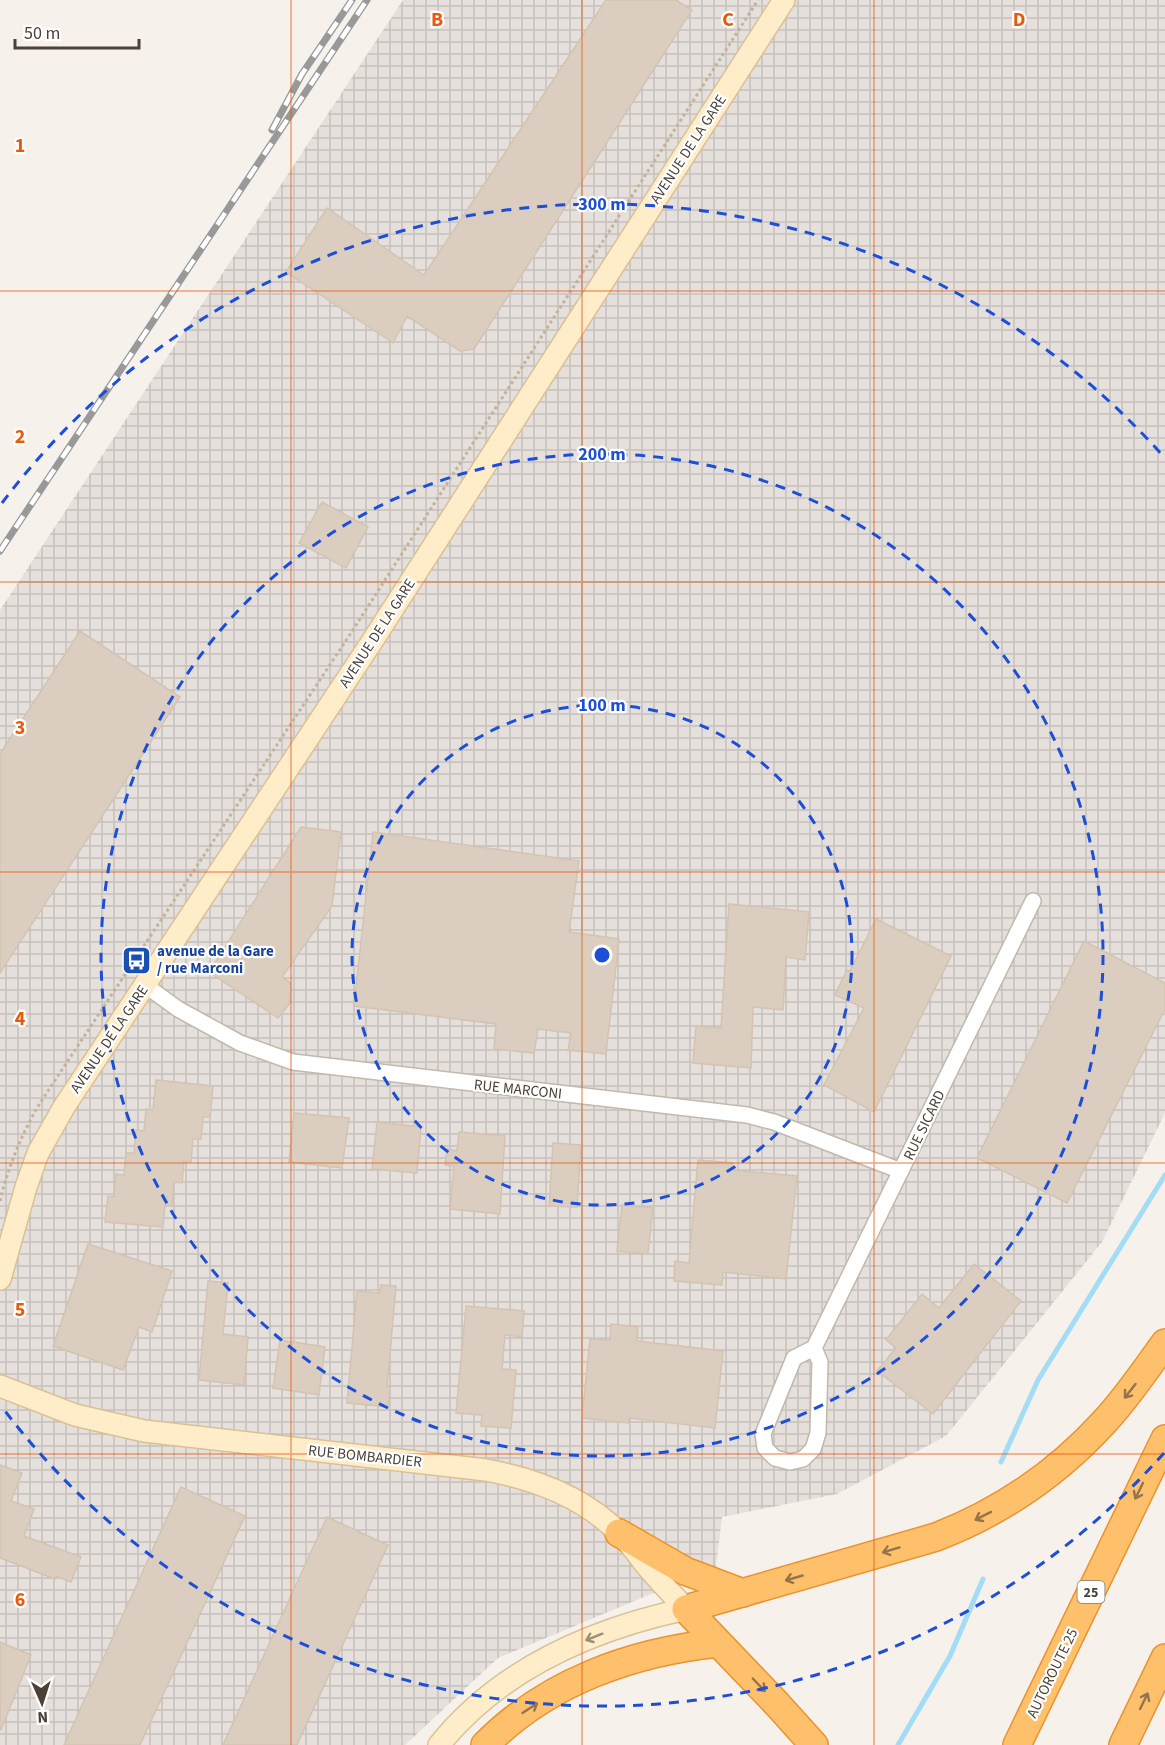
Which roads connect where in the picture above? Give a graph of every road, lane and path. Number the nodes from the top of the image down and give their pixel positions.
1 (758, 0) edge
2 (784, 0) edge
3 (1033, 901) dead end
4 (146, 985) junction
5 (901, 1171) junction
6 (0, 1201) edge
7 (0, 1279) edge
8 (1165, 1344) edge
9 (814, 1348) junction
10 (0, 1386) edge
11 (1165, 1438) edge
12 (620, 1533) junction
13 (743, 1593) junction
14 (686, 1609) junction
15 (718, 1643) junction
16 (1165, 1658) edge
17 (439, 1745) edge
18 (485, 1745) edge
19 (814, 1745) edge
20 (1017, 1745) edge
21 (1123, 1745) edge

1 - 6 path, AVENUE DE LA GARE
2 - 4 street, AVENUE DE LA GARE
3 - 5 street, RUE SICARD
4 - 5 street, RUE MARCONI
4 - 7 street, AVENUE DE LA GARE
5 - 9 street, RUE SICARD
8 -> 13 highway
9 - 9 street, RUE SICARD
10 - 12 street, RUE BOMBARDIER
11 -> 20 highway, AUTOROUTE 25 / 25
12 - 13 highway
12 - 14 street, RUE BOMBARDIER
13 - 14 highway
14 - 15 highway
14 -> 17 street
18 -> 15 highway
15 -> 19 highway
21 -> 16 highway

